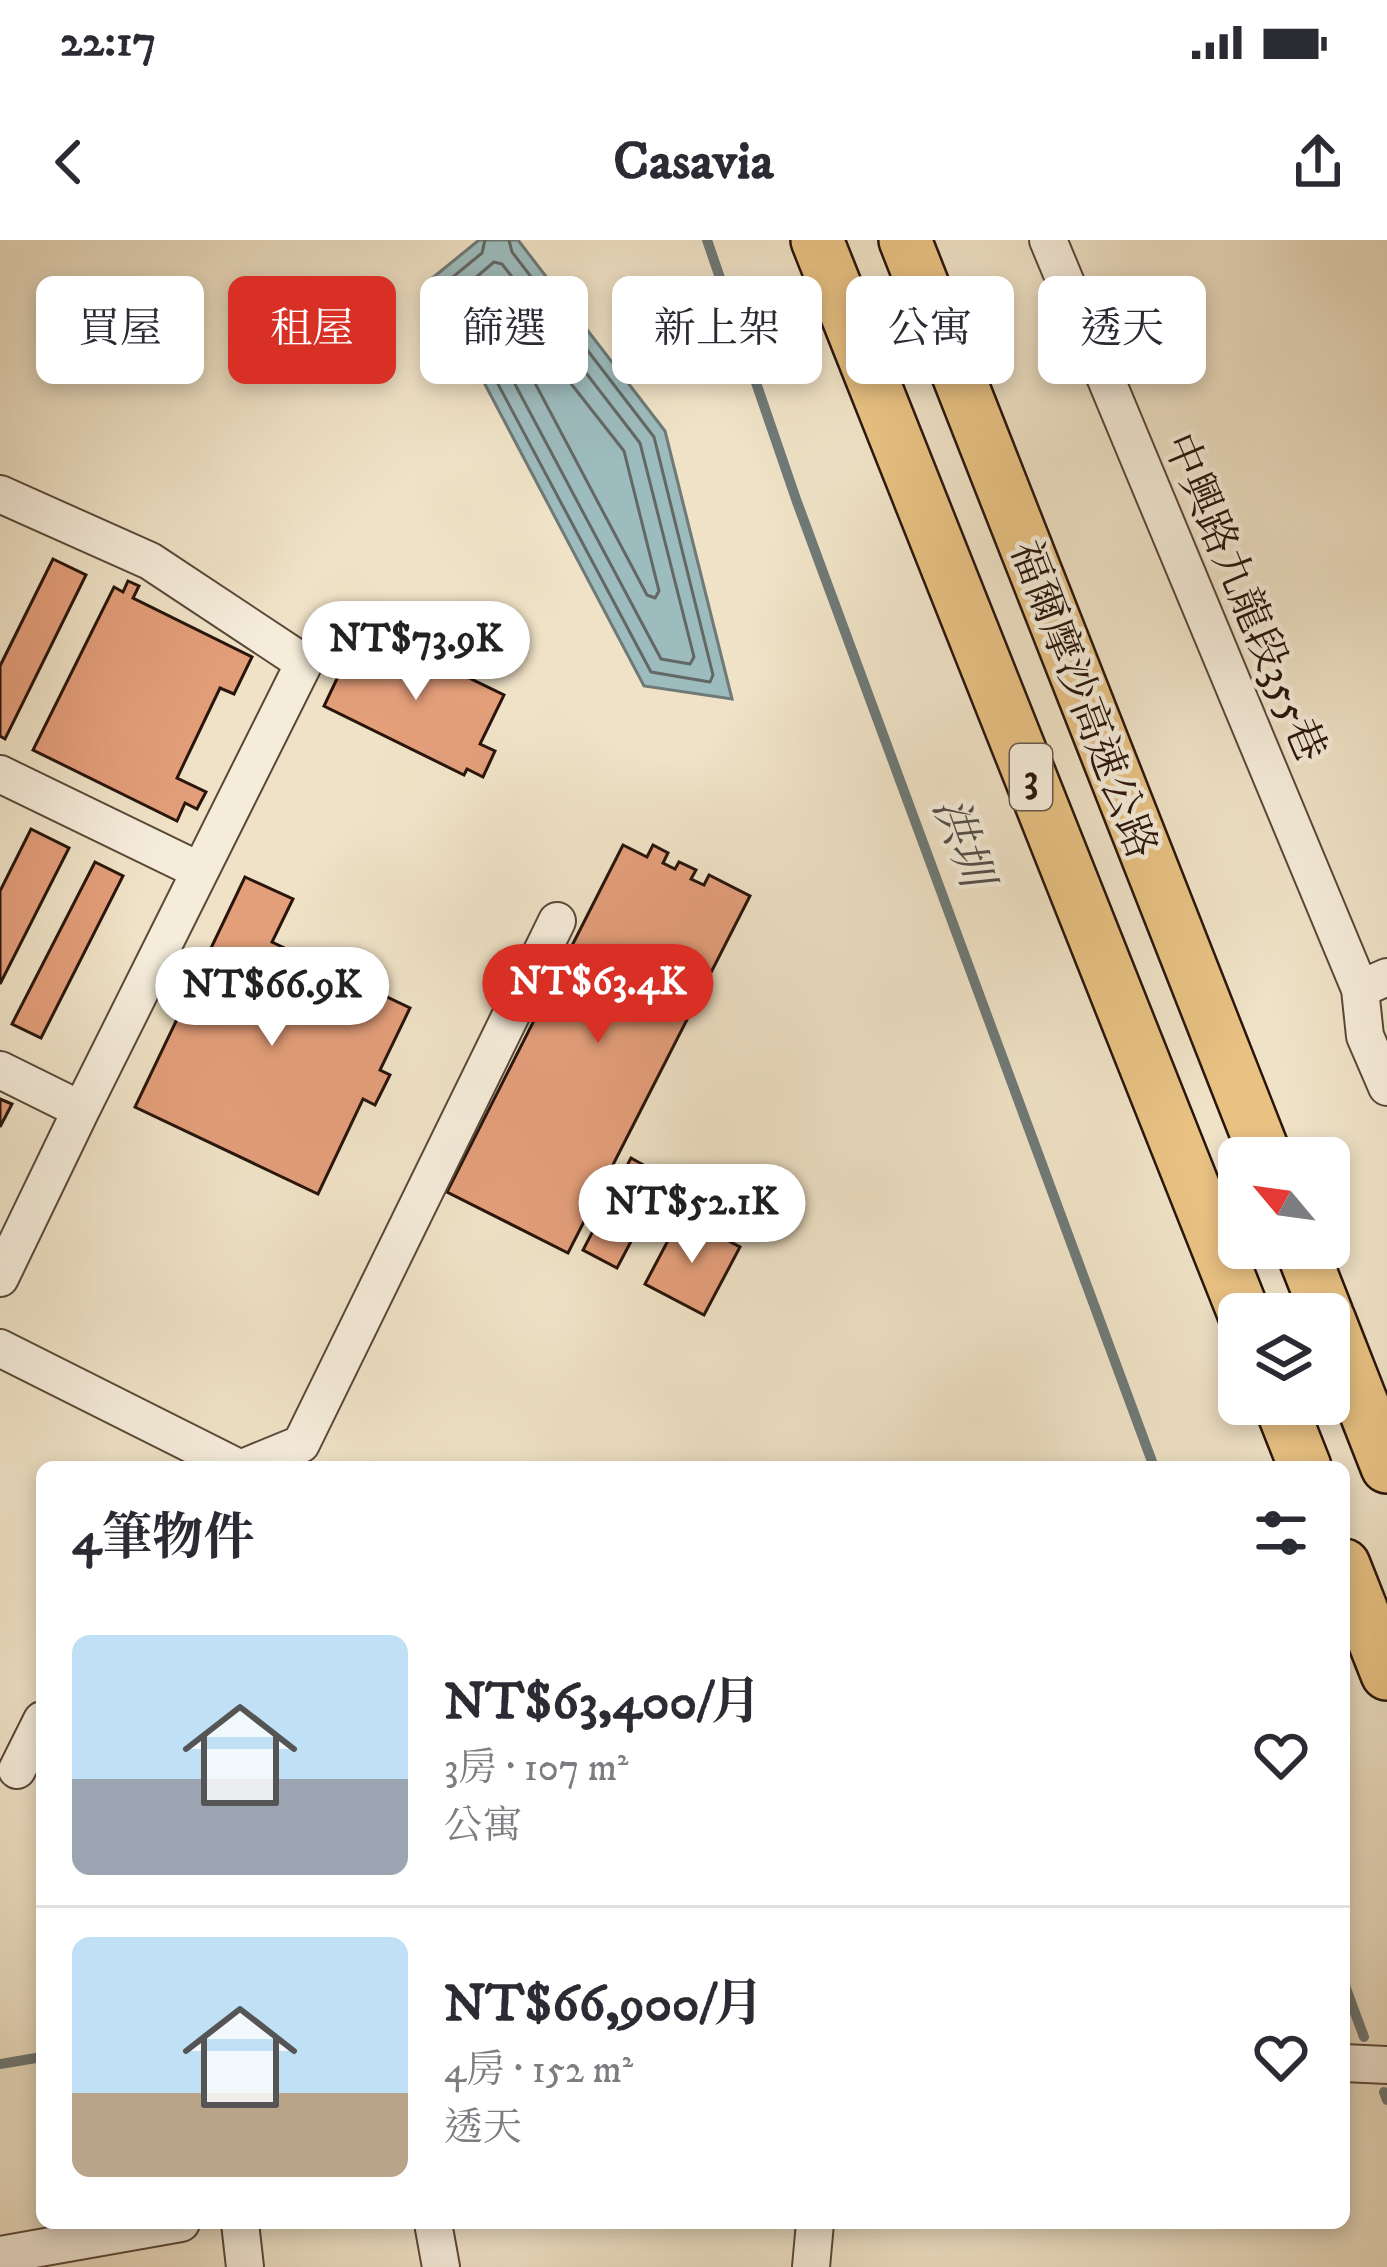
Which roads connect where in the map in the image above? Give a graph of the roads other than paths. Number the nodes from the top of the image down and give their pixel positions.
1 (817, 240) edge
2 (905, 240) edge
3 (1048, 240) edge
4 (0, 494) edge
5 (0, 774) edge
6 (200, 872) junction
7 (557, 921) dead end
8 (1374, 983) edge
9 (0, 1070) edge
10 (1387, 1087) edge
11 (81, 1110) junction
12 (1258, 1137) edge
13 (0, 1278) edge
14 (1236, 1293) edge
15 (0, 1348) edge
16 (1350, 1373) edge
17 (1288, 1425) edge
18 (229, 1461) edge
19 (257, 1461) edge
20 (1303, 1461) edge
21 (1387, 1467) edge
22 (1350, 1580) edge
23 (1387, 1674) edge
24 (36, 1732) edge
25 (16, 1770) dead end
26 (1350, 2063) edge
27 (1387, 2065) edge
28 (147, 2229) edge
29 (241, 2229) edge
30 (434, 2229) edge
31 (814, 2229) edge
32 (0, 2255) edge
33 (245, 2267) edge
34 (441, 2267) edge
35 (811, 2267) edge

1 - 14 highway, 福爾摩沙高速公路 / 3
2 - 12 highway, 福爾摩沙高速公路 / 3
3 - 8 street, 中興路九龍段355巷
4 - 6 street
5 - 6 street
6 - 11 street
7 - 19 street
8 - 10 street, 中興路九龍段355巷
9 - 11 street
11 - 13 street
15 - 18 street
16 - 21 highway
17 - 20 highway
22 - 23 highway
24 - 25 street
26 - 27 street
28 - 32 street
29 - 33 street
30 - 34 street
31 - 35 street

